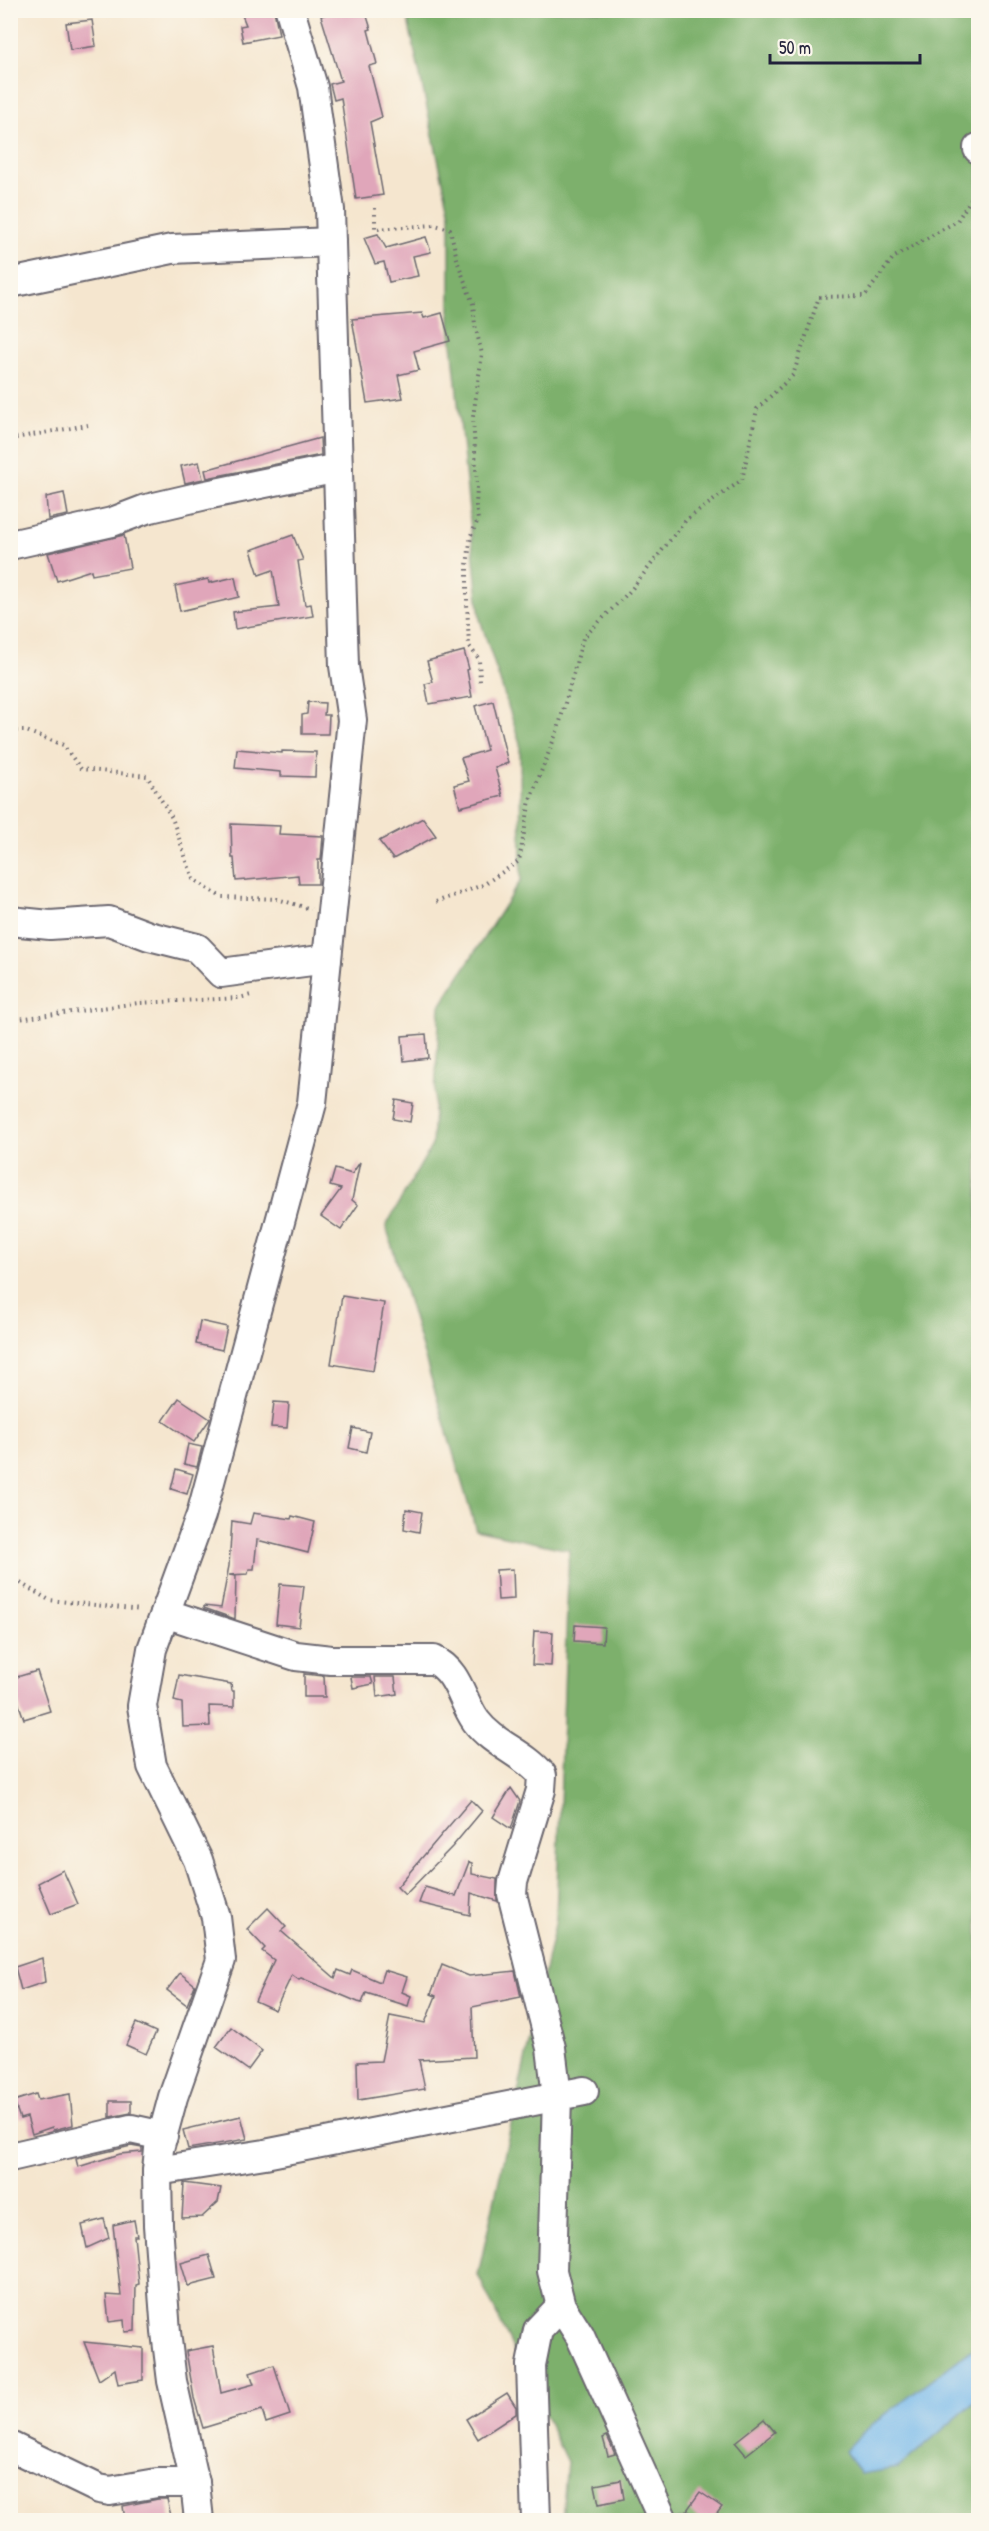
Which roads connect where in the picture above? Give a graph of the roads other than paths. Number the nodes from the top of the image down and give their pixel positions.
1 (290, 10) edge
2 (331, 242) junction
3 (10, 283) edge
4 (338, 468) junction
5 (10, 545) edge
6 (10, 921) edge
7 (327, 959) junction
8 (165, 1613) junction
9 (571, 2094) junction
10 (163, 2136) junction
11 (10, 2157) edge
12 (157, 2171) junction
13 (561, 2306) junction
14 (10, 2446) edge
15 (195, 2483) junction
16 (199, 2520) edge
17 (536, 2520) edge
18 (663, 2520) edge

1 - 2 street
2 - 3 street
2 - 4 street
4 - 5 street
4 - 7 street
6 - 7 street
7 - 8 street
8 - 9 street
8 - 10 street
9 - 12 street
9 - 13 street
10 - 11 street
10 - 12 street
12 - 15 street
13 - 17 street
13 - 18 street
14 - 15 street
15 - 16 street

